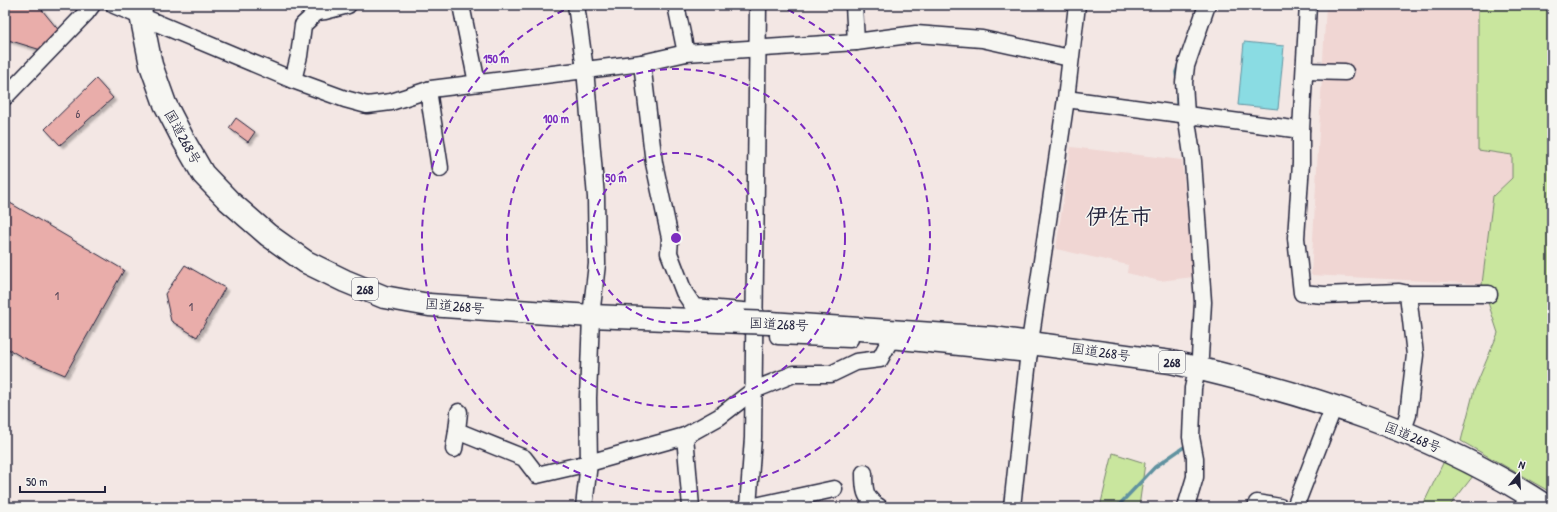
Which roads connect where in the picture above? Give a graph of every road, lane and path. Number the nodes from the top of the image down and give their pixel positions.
1 (92, 5) edge
2 (114, 5) edge
3 (348, 5) edge
4 (461, 5) edge
5 (576, 5) edge
6 (676, 5) edge
7 (758, 5) edge
8 (854, 5) edge
9 (1078, 5) edge
10 (1207, 5) edge
11 (1308, 5) edge
12 (318, 8) edge
13 (140, 10) edge
14 (856, 42) junction
15 (758, 49) junction
16 (686, 53) junction
17 (1070, 58) junction
18 (642, 62) junction
19 (585, 69) junction
20 (1305, 71) junction
21 (1345, 72) dead end
22 (293, 80) junction
23 (477, 83) junction
24 (428, 90) junction
25 (5, 97) edge
26 (1066, 99) junction
27 (1186, 115) junction
28 (1301, 130) junction
29 (440, 168) dead end
30 (1408, 294) junction
31 (1489, 294) dead end
32 (591, 316) junction
33 (762, 323) junction
34 (890, 340) junction
35 (1030, 348) junction
36 (1198, 368) junction
37 (754, 390) junction
38 (1334, 406) junction
39 (458, 412) dead end
40 (457, 430) junction
41 (1402, 432) junction
42 (686, 436) junction
43 (454, 449) dead end
44 (589, 463) junction
45 (864, 473) dead end
46 (834, 489) dead end
47 (1257, 503) dead end
48 (584, 507) edge
49 (691, 507) edge
50 (749, 507) edge
51 (879, 507) edge
52 (1012, 507) edge
53 (1186, 507) edge
54 (1280, 507) edge
55 (1295, 507) edge
56 (1547, 507) edge

1 - 25 street
2 - 13 street
3 - 12 street
4 - 23 street
5 - 19 street
6 - 16 street
7 - 15 street
8 - 14 street
9 - 17 street
10 - 27 street
11 - 20 street
12 - 22 street
13 - 22 street
13 - 32 highway, 国道268号 / 268
14 - 15 street
14 - 17 street
15 - 16 street
15 - 33 street
16 - 18 street
17 - 26 street
18 - 19 street
18 - 33 street
19 - 23 street
19 - 32 street
20 - 21 street
20 - 28 street
22 - 24 street
23 - 24 street
24 - 29 street
26 - 27 street
26 - 35 street
27 - 28 street
27 - 36 street
28 - 30 street
30 - 31 street
30 - 41 street
32 - 33 highway, 国道268号 / 268
32 - 44 street
33 - 34 street
33 - 35 highway, 国道268号 / 268
33 - 37 street
34 - 35 street
34 - 37 street
35 - 36 highway, 国道268号 / 268
35 - 52 street
36 - 38 highway, 国道268号 / 268
36 - 53 street
37 - 42 street
37 - 50 street
38 - 41 highway, 国道268号 / 268
38 - 55 street
39 - 40 street
40 - 43 street
40 - 44 street
41 - 56 highway, 国道268号 / 268
42 - 44 street
42 - 49 street
44 - 48 street
45 - 51 street
46 - 50 street
47 - 54 street

